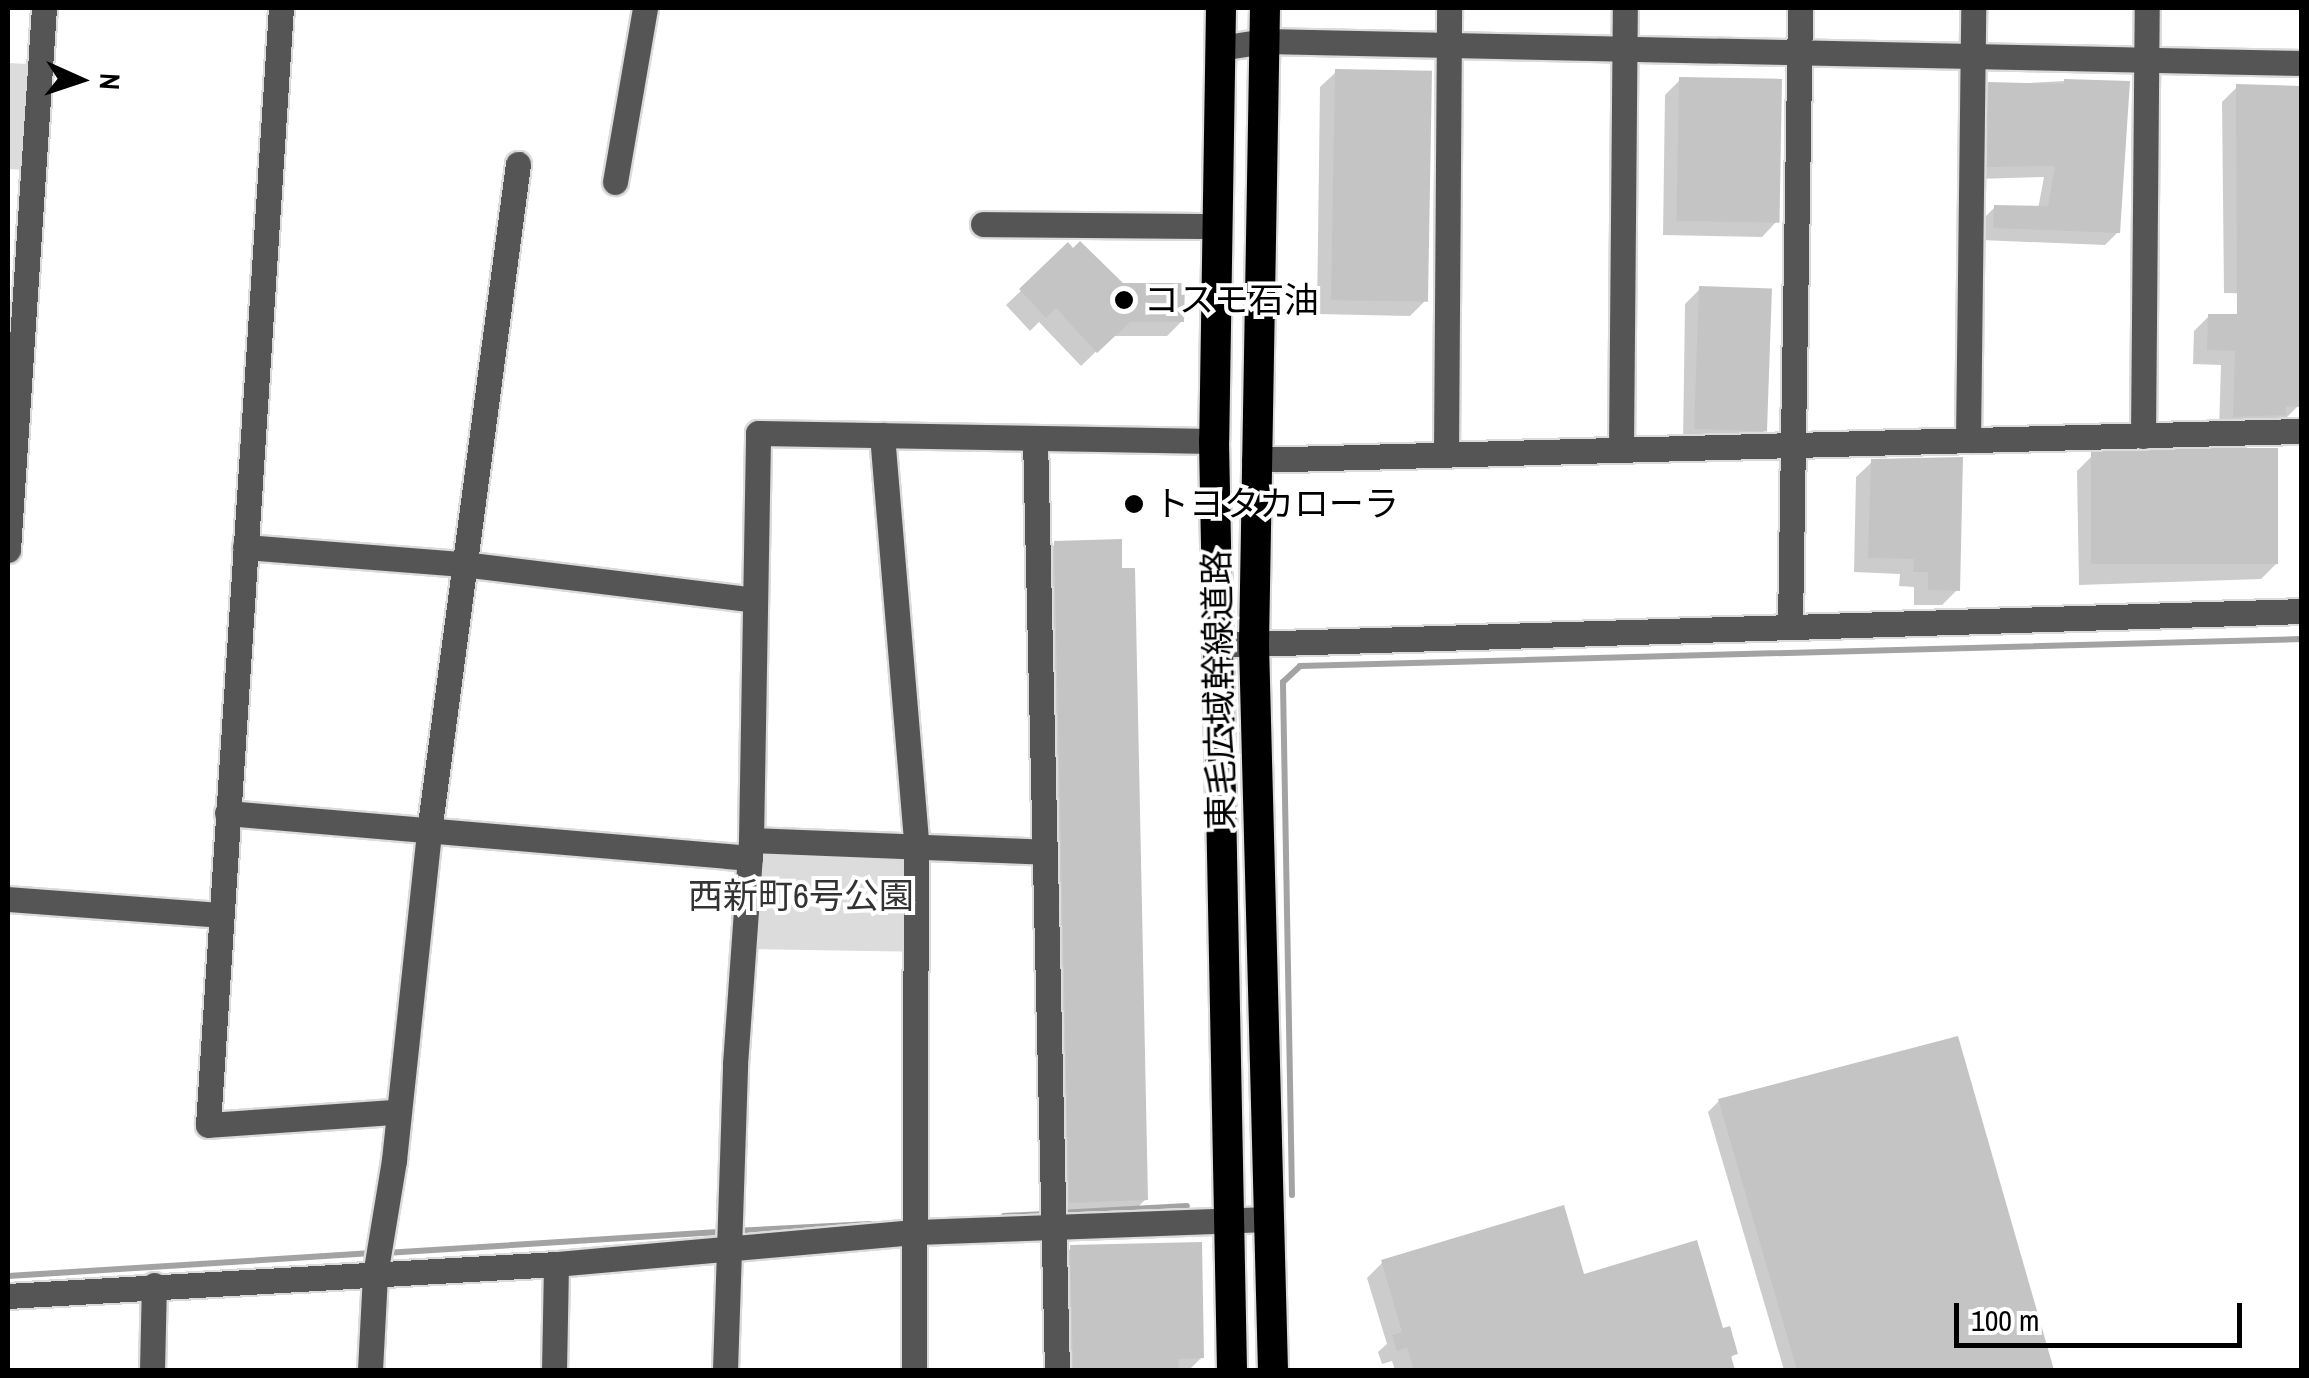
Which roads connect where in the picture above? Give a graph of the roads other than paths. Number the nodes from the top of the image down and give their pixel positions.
1 (44, 8) edge
2 (281, 8) edge
3 (644, 8) edge
4 (1220, 8) edge
5 (1265, 8) edge
6 (1449, 8) edge
7 (1625, 8) edge
8 (1800, 8) edge
9 (1974, 8) edge
10 (2147, 8) edge
11 (1264, 41) junction
12 (1449, 44) junction
13 (1220, 48) junction
14 (1624, 50) junction
15 (1799, 53) junction
16 (1973, 56) junction
17 (2146, 60) junction
18 (2302, 63) edge
19 (518, 164) dead end
20 (616, 182) dead end
21 (983, 224) dead end
22 (1216, 226) junction
23 (2302, 432) edge
24 (882, 435) junction
25 (2143, 436) junction
26 (1035, 438) junction
27 (1968, 440) junction
28 (1214, 441) junction
29 (1793, 444) junction
30 (1621, 449) junction
31 (1446, 454) junction
32 (1254, 460) junction
33 (246, 547) junction
34 (8, 550) edge
35 (463, 564) junction
36 (755, 600) junction
37 (2302, 611) edge
38 (1790, 625) junction
39 (1216, 645) junction
40 (1254, 645) junction
41 (227, 813) junction
42 (429, 832) junction
43 (916, 844) junction
44 (750, 849) junction
45 (1045, 852) junction
46 (8, 900) edge
47 (220, 915) junction
48 (396, 1112) junction
49 (1228, 1216) junction
50 (1269, 1219) junction
51 (1055, 1226) junction
52 (916, 1232) junction
53 (732, 1247) junction
54 (556, 1264) junction
55 (375, 1275) junction
56 (154, 1285) junction
57 (8, 1296) edge
58 (152, 1370) edge
59 (370, 1370) edge
60 (554, 1370) edge
61 (725, 1370) edge
62 (914, 1370) edge
63 (1057, 1370) edge
64 (1232, 1370) edge
65 (1273, 1370) edge

1 - 34 street
2 - 33 street
3 - 20 street
4 - 13 highway, 東毛広域幹線道路
5 - 11 highway, 東毛広域幹線道路
6 - 12 street
7 - 14 street
8 - 15 street
9 - 16 street
10 - 17 street
11 - 12 street
11 - 13 street
11 - 32 highway, 東毛広域幹線道路
12 - 14 street
12 - 31 street
13 - 22 highway, 東毛広域幹線道路
14 - 15 street
14 - 30 street
15 - 16 street
15 - 29 street
16 - 17 street
16 - 27 street
17 - 18 street
17 - 25 street
19 - 35 street
21 - 22 street
22 - 28 highway, 東毛広域幹線道路
23 - 25 street
24 - 26 street
24 - 36 street
24 - 43 street
25 - 27 street
26 - 28 street
26 - 45 street
27 - 29 street
28 - 39 highway, 東毛広域幹線道路
29 - 30 street
29 - 38 street
30 - 31 street
31 - 32 street
32 - 40 highway, 東毛広域幹線道路
33 - 35 street
33 - 41 street
35 - 36 street
35 - 42 street
36 - 44 street
37 - 38 street
38 - 40 street
39 - 40 street
39 - 49 highway, 東毛広域幹線道路
40 - 50 highway, 東毛広域幹線道路
41 - 42 street
41 - 47 street
42 - 44 street
42 - 48 street
43 - 44 street
43 - 45 street
43 - 52 street
44 - 53 street
45 - 51 street
46 - 47 street
47 - 48 street
48 - 55 street
49 - 50 street
49 - 51 street
49 - 64 highway, 東毛広域幹線道路
50 - 65 highway, 東毛広域幹線道路
51 - 52 street
51 - 63 street
52 - 53 street
52 - 62 street
53 - 54 street
53 - 61 street
54 - 55 street
54 - 60 street
55 - 56 street
55 - 59 street
56 - 57 street
56 - 58 street

